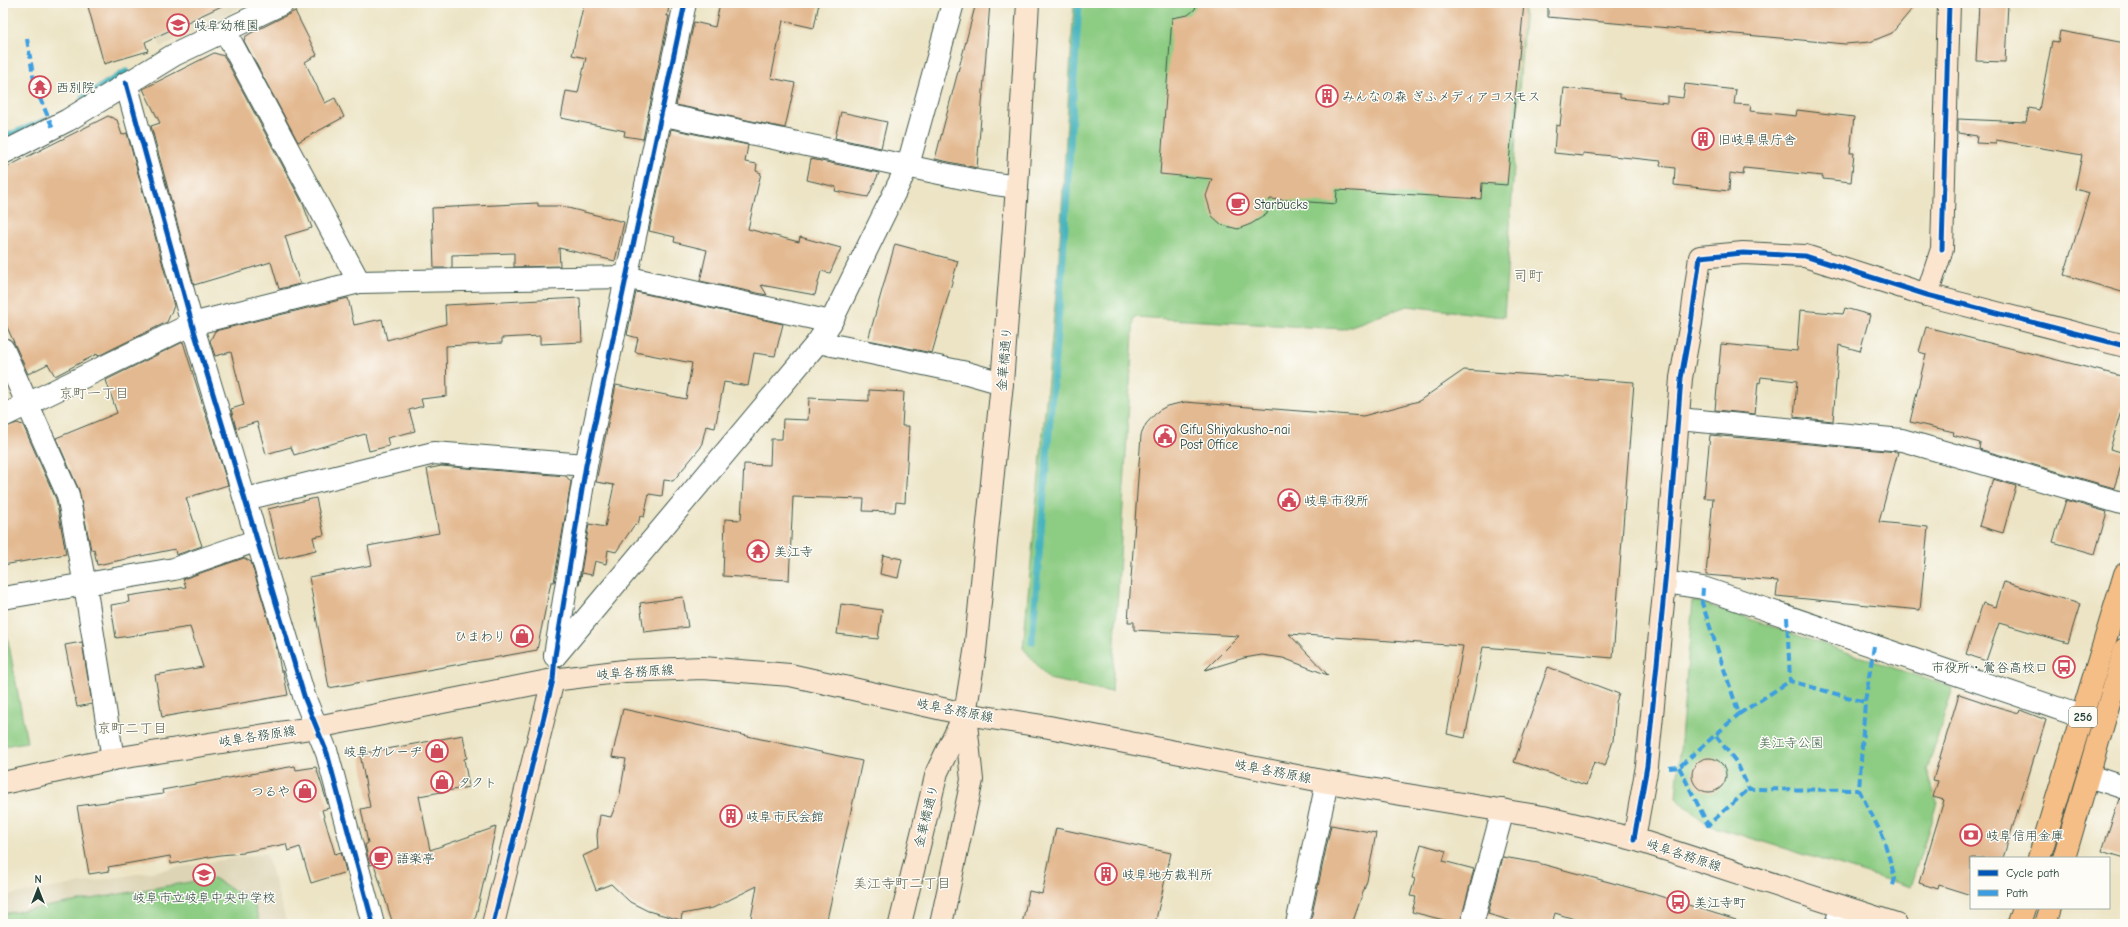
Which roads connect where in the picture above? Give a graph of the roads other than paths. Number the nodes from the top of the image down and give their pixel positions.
1 (284, 3) edge
2 (685, 3) edge
3 (953, 3) edge
4 (1028, 3) edge
5 (1949, 3) edge
6 (225, 31) junction
7 (126, 83) junction
8 (660, 114) junction
9 (3, 153) edge
10 (908, 165) junction
11 (1017, 187) junction
12 (625, 277) junction
13 (359, 282) junction
14 (1927, 295) junction
15 (831, 322) junction
16 (192, 324) junction
17 (818, 342) junction
18 (2125, 346) edge
19 (3, 349) edge
20 (1002, 383) junction
21 (26, 404) junction
22 (3, 416) edge
23 (1678, 420) junction
24 (586, 465) junction
25 (246, 499) junction
26 (2125, 504) edge
27 (258, 540) junction
28 (2125, 574) edge
29 (1665, 582) junction
30 (85, 585) junction
31 (3, 598) edge
32 (2125, 649) edge
33 (555, 656) junction
34 (553, 680) junction
35 (965, 714) junction
36 (2083, 717) junction
37 (317, 727) junction
38 (113, 759) junction
39 (2089, 776) junction
40 (1327, 782) junction
41 (3, 783) edge
42 (2125, 788) edge
43 (1503, 810) junction
44 (1634, 839) junction
45 (2039, 857) edge
46 (2064, 857) edge
47 (2024, 909) edge
48 (2050, 909) edge
49 (1839, 916) edge
50 (373, 924) edge
51 (493, 924) edge
52 (900, 924) edge
53 (941, 924) edge
54 (1298, 924) edge
55 (1472, 924) edge
56 (1896, 924) edge
57 (2019, 924) edge
58 (2045, 924) edge

1 - 6 street
2 - 8 street
3 - 10 street
4 - 11 main road, 金華橋通り
5 - 14 main road
6 - 7 street
6 - 13 street
7 - 9 street
7 - 16 street
8 - 10 street
8 - 12 street
10 - 11 street
10 - 15 street
11 - 20 main road, 金華橋通り
12 - 13 street
12 - 15 street
12 - 24 street
13 - 16 street
14 - 18 main road
14 - 23 main road
15 - 17 street
16 - 21 street
16 - 25 street
17 - 20 street
17 - 33 street
19 - 21 street
20 - 35 main road, 金華橋通り
21 - 22 street
21 - 30 street
23 - 26 street
23 - 29 main road
24 - 25 street
24 - 33 street
25 - 27 street
27 - 30 street
27 - 37 street
28 - 36 highway, 256
29 - 36 street
29 - 44 main road
30 - 31 street
30 - 38 street
32 - 39 highway, 256
33 - 34 street
34 - 35 main road, 岐阜各務原線
34 - 37 main road, 岐阜各務原線
34 - 51 main road
35 - 40 main road, 岐阜各務原線
35 - 52 main road, 金華橋通り
35 - 53 main road, 金華橋通り
36 - 45 highway, 256
37 - 38 main road, 岐阜各務原線
37 - 50 street
38 - 41 main road, 岐阜各務原線
39 - 42 street
39 - 46 highway, 256
40 - 43 main road, 岐阜各務原線
40 - 54 street
43 - 44 main road, 岐阜各務原線
43 - 55 street
44 - 49 main road, 岐阜各務原線
47 - 57 highway
48 - 58 highway
49 - 56 main road, 岐阜各務原線

